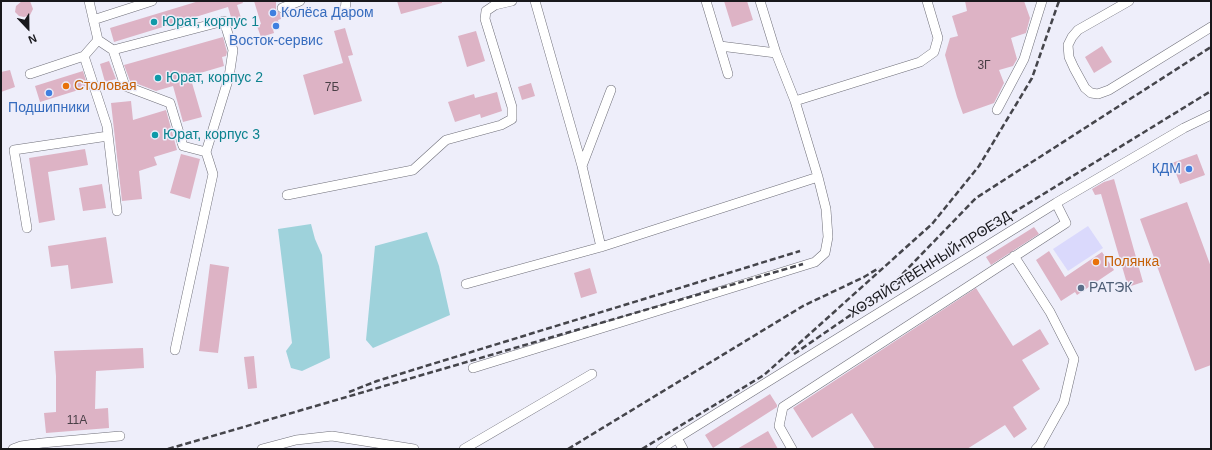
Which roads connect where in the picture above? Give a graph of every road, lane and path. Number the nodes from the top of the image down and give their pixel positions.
1 (89, 1) edge
2 (152, 1) edge
3 (300, 1) edge
4 (346, 1) edge
5 (512, 1) edge
6 (535, 1) edge
7 (706, 1) edge
8 (760, 1) edge
9 (927, 1) edge
10 (1042, 1) edge
11 (1129, 1) edge
12 (282, 8) dead end
13 (345, 11) dead end
14 (93, 20) junction
15 (1211, 27) edge
16 (98, 40) junction
17 (720, 46) junction
18 (113, 50) junction
19 (776, 53) junction
20 (84, 56) junction
21 (30, 74) dead end
22 (728, 74) dead end
23 (611, 90) dead end
24 (795, 101) junction
25 (997, 110) dead end
26 (1210, 117) edge
27 (108, 136) junction
28 (206, 152) junction
29 (582, 166) junction
30 (818, 178) junction
31 (287, 195) dead end
32 (1056, 203) junction
33 (117, 211) dead end
34 (27, 228) dead end
35 (601, 247) junction
36 (1014, 256) junction
37 (466, 284) dead end
38 (175, 350) dead end
39 (473, 368) dead end
40 (592, 374) dead end
41 (120, 436) dead end
42 (678, 438) junction
43 (286, 446) edge
44 (13, 449) edge
45 (262, 449) edge
46 (414, 449) edge
47 (464, 449) edge
48 (661, 449) edge
49 (683, 449) edge
50 (792, 449) edge
51 (1036, 449) edge

1 - 14 street
2 - 14 street
3 - 12 street
4 - 13 street
5 - 31 street
6 - 29 street
7 - 17 street
8 - 19 street
9 - 24 street
10 - 25 street
11 - 15 street
14 - 16 street
16 - 18 street
16 - 20 street
17 - 19 street
17 - 22 street
18 - 28 street
18 - 28 street
19 - 24 street
20 - 21 street
20 - 27 street
23 - 29 street
24 - 30 street
26 - 32 street, ХОЗЯЙСТВЕННЫЙ ПРОЕЗД
27 - 33 street
27 - 34 street
28 - 38 street
29 - 35 street
30 - 35 street
30 - 39 street
32 - 36 street
32 - 42 street, ХОЗЯЙСТВЕННЫЙ ПРОЕЗД
35 - 37 street
36 - 50 street
36 - 51 street
40 - 47 street
41 - 44 street
42 - 48 street, ХОЗЯЙСТВЕННЫЙ ПРОЕЗД
42 - 49 street
43 - 45 street
43 - 46 street

